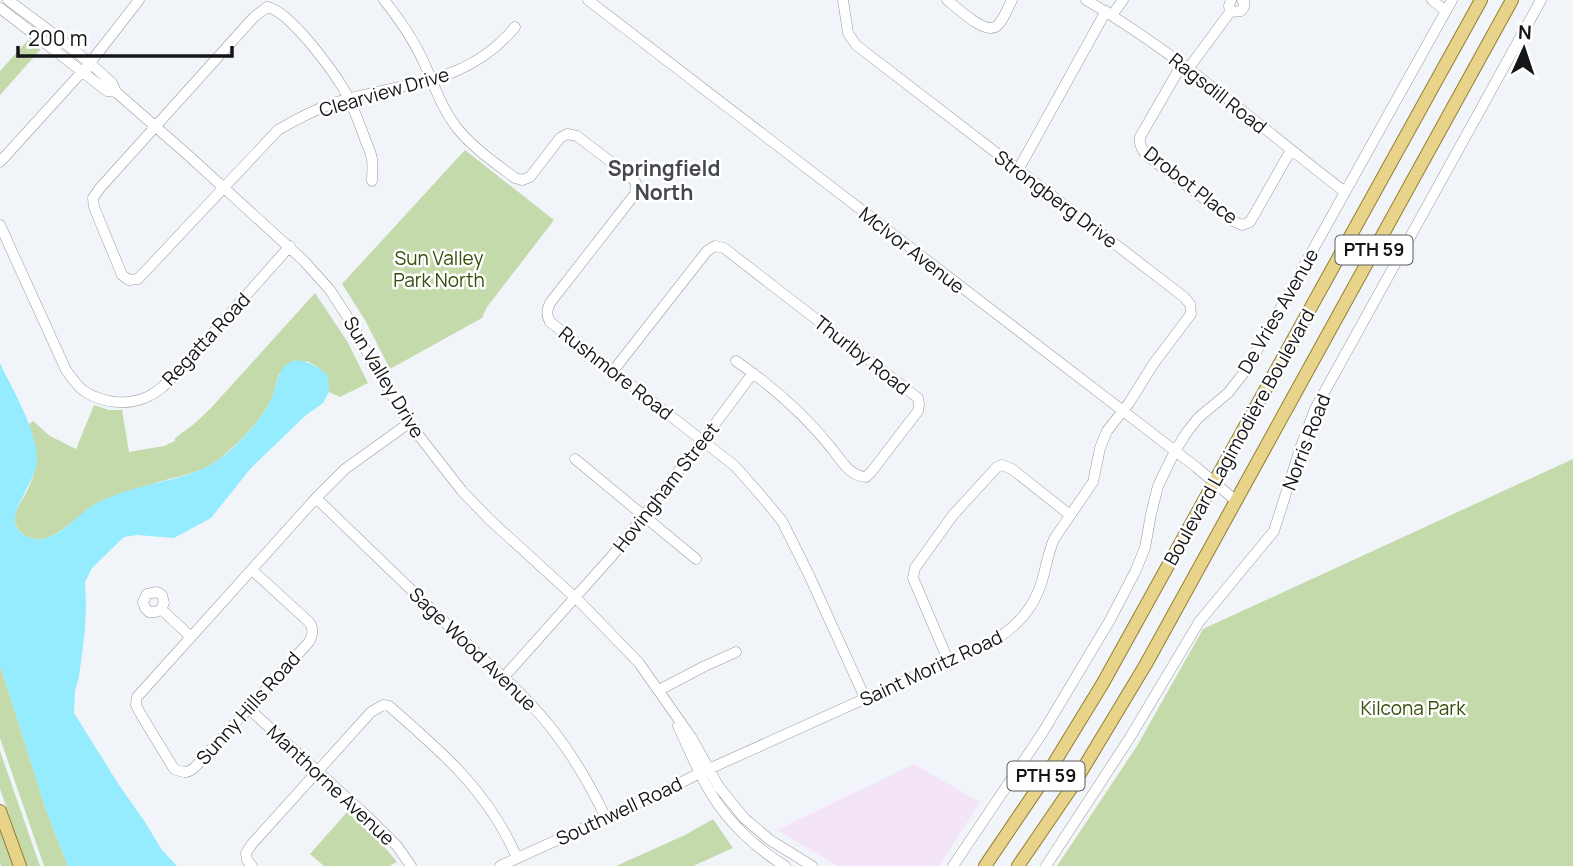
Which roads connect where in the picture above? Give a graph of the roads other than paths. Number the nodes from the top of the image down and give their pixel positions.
1 (8, 0) edge
2 (139, 0) edge
3 (384, 0) edge
4 (588, 0) edge
5 (843, 0) edge
6 (947, 0) edge
7 (1012, 0) edge
8 (1086, 0) edge
9 (1123, 0) edge
10 (1231, 0) edge
11 (1242, 0) edge
12 (1432, 0) edge
13 (1452, 0) edge
14 (1480, 0) edge
15 (1512, 0) edge
16 (1541, 0) edge
17 (0, 8) edge
18 (1446, 10) junction
19 (1230, 12) junction
20 (1109, 13) junction
21 (515, 27) dead end
22 (86, 67) junction
23 (1185, 67) junction
24 (431, 79) junction
25 (349, 100) junction
26 (155, 126) junction
27 (1291, 150) junction
28 (0, 162) edge
29 (1018, 170) junction
30 (372, 181) dead end
31 (223, 187) junction
32 (1345, 192) junction
33 (0, 225) edge
34 (290, 246) junction
35 (736, 361) dead end
36 (613, 371) junction
37 (753, 373) junction
38 (1122, 411) junction
39 (408, 423) junction
40 (703, 440) junction
41 (1175, 451) junction
42 (575, 460) dead end
43 (1215, 482) junction
44 (316, 498) junction
45 (1235, 500) junction
46 (1070, 515) junction
47 (643, 516) junction
48 (696, 559) dead end
49 (252, 570) junction
50 (575, 597) junction
51 (161, 609) dead end
52 (190, 636) junction
53 (736, 652) dead end
54 (948, 660) junction
55 (504, 677) junction
56 (659, 690) junction
57 (865, 698) junction
58 (248, 708) junction
59 (318, 771) junction
60 (704, 771) junction
61 (0, 811) edge
62 (606, 818) junction
63 (784, 850) junction
64 (517, 858) junction
65 (778, 864) edge
66 (20, 866) edge
67 (251, 866) edge
68 (411, 866) edge
69 (500, 866) edge
70 (813, 866) edge
71 (953, 866) edge
72 (985, 866) edge
73 (1018, 866) edge
74 (1046, 866) edge

1 - 22 street, Sun Valley Drive
2 - 22 street
3 - 24 street
4 - 38 street, McIvor Avenue
5 - 29 street, Strongberg Drive
6 - 7 street
8 - 20 street, Ragsdill Road
9 - 20 street
10 - 19 street
11 - 19 street
12 - 18 street
13 - 18 street, De Vries Avenue
14 - 43 main road, Boulevard Lagimodière Boulevard / PTH 59
15 - 45 main road, Boulevard Lagimodière Boulevard / PTH 59
16 - 74 street, Norris Road
17 - 22 street, Sun Valley Drive
18 - 32 street, De Vries Avenue
19 - 23 street
20 - 23 street, Ragsdill Road
20 - 29 street
21 - 24 street, Clearview Drive
22 - 26 street, Sun Valley Drive
22 - 28 street
23 - 27 street, Ragsdill Road
23 - 27 street, Drobot Place
24 - 25 street, Clearview Drive
24 - 36 street, Rushmore Road
25 - 26 street
25 - 30 street
25 - 31 street, Clearview Drive
26 - 31 street, Sun Valley Drive
26 - 31 street, Clearview Drive
27 - 32 street, Ragsdill Road
29 - 38 street, Strongberg Drive
31 - 34 street, Sun Valley Drive
32 - 41 street, De Vries Avenue
33 - 34 street, Regatta Road
34 - 39 street, Sun Valley Drive
35 - 37 street, Thurlby Road
36 - 37 street, Thurlby Road
36 - 40 street, Rushmore Road
37 - 40 street, Hovingham Street
38 - 41 street, McIvor Avenue
38 - 46 street, Saint Moritz Road
39 - 44 street, Sunny Hills Road
39 - 50 street, Sun Valley Drive
40 - 47 street, Hovingham Street
40 - 57 street, Rushmore Road
41 - 43 street, McIvor Avenue
41 - 71 street, De Vries Avenue
42 - 47 street
43 - 45 street, McIvor Avenue
43 - 72 main road, Boulevard Lagimodière Boulevard / PTH 59
44 - 49 street, Sunny Hills Road
44 - 55 street, Sage Wood Avenue
45 - 73 main road, Boulevard Lagimodière Boulevard / PTH 59
46 - 54 street, Saint Moritz Road
46 - 54 street
47 - 48 street
47 - 50 street, Hovingham Street
49 - 52 street, Sunny Hills Road
49 - 58 street, Sunny Hills Road
50 - 55 street, Hovingham Street
50 - 56 street, Sun Valley Drive
51 - 52 street
52 - 58 street, Sunny Hills Road
53 - 56 street
54 - 57 street, Saint Moritz Road
55 - 62 street, Sage Wood Avenue
56 - 60 street, Sun Valley Drive
57 - 60 street, Saint Moritz Road
58 - 59 street, Manthorne Avenue
59 - 64 street
59 - 67 street
59 - 68 street, Manthorne Avenue
60 - 62 street, Southwell Road
60 - 63 street, Sun Valley Drive
60 - 65 street, Sun Valley Drive
61 - 66 main road
62 - 64 street, Southwell Road
63 - 65 street
63 - 70 street, Sun Valley Drive
64 - 69 street, Southwell Road

